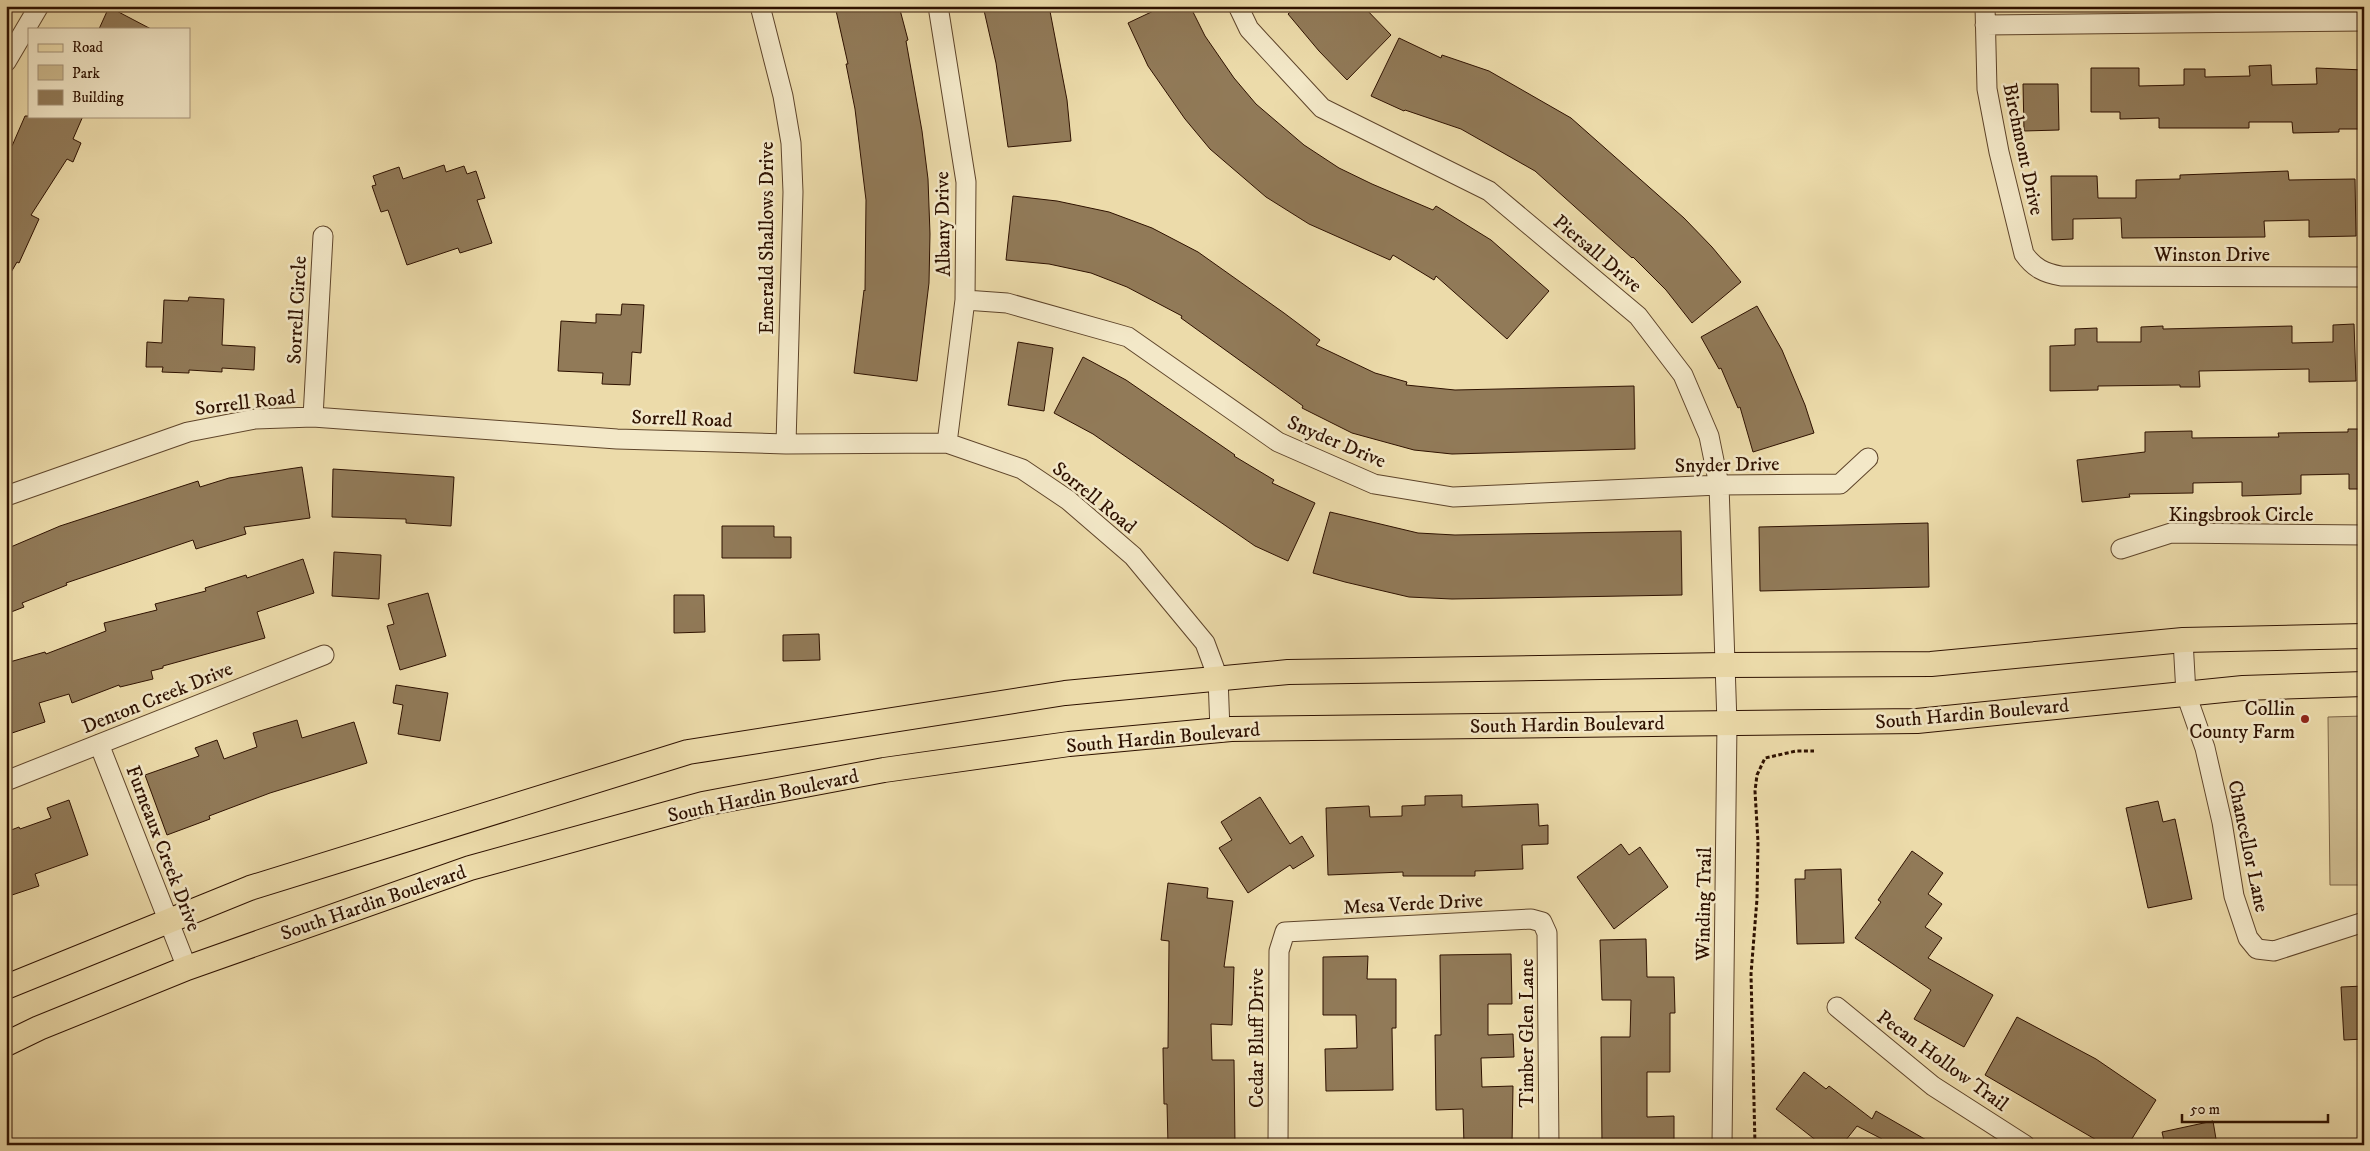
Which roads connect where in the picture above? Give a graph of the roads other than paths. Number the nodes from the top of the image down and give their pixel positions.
1 (39, 6) edge
2 (760, 6) edge
3 (938, 6) edge
4 (1238, 6) edge
5 (1985, 16) edge
6 (2364, 21) edge
7 (6, 62) edge
8 (323, 236) dead end
9 (2061, 276) joint
10 (2364, 277) edge
11 (965, 300) junction
12 (313, 417) junction
13 (947, 443) junction
14 (786, 444) junction
15 (1868, 458) dead end
16 (1719, 485) junction
17 (6, 496) edge
18 (2364, 535) edge
19 (2121, 550) dead end
20 (2364, 636) edge
21 (2183, 640) junction
22 (324, 655) dead end
23 (1725, 665) junction
24 (1218, 678) junction
25 (2364, 684) edge
26 (2186, 694) junction
27 (1727, 722) junction
28 (1220, 730) junction
29 (99, 744) junction
30 (6, 781) edge
31 (168, 920) junction
32 (1542, 922) joint
33 (2364, 922) edge
34 (1286, 932) joint
35 (187, 968) junction
36 (6, 987) edge
37 (1837, 1008) dead end
38 (6, 1044) edge
39 (1278, 1145) edge
40 (1549, 1145) edge
41 (1722, 1145) edge
42 (2025, 1145) edge

1 - 7 street
2 - 14 street, Emerald Shallows Drive
3 - 11 street, Albany Drive
4 - 16 street, Piersall Drive
5 - 6 street
5 - 9 street, Birchmont Drive
8 - 12 street, Sorrell Circle
9 - 10 street, Winston Drive
11 - 13 street, Albany Drive
11 - 16 street, Snyder Drive
12 - 14 street, Sorrell Road
12 - 17 street, Sorrell Road
13 - 14 street, Sorrell Road
13 - 24 street, Sorrell Road
15 - 16 street, Snyder Drive
16 - 23 street, Piersall Drive
18 - 19 street, Kingsbrook Circle
20 - 21 main road
21 - 23 main road
21 - 26 street, Chancellor Lane
22 - 29 street, Denton Creek Drive
23 - 24 main road
23 - 27 street, Winding Trail
24 - 28 street, Sorrell Road
24 - 31 main road
25 - 26 main road, South Hardin Boulevard
26 - 27 main road, South Hardin Boulevard
26 - 33 street, Chancellor Lane
27 - 28 main road, South Hardin Boulevard
27 - 41 street, Winding Trail
28 - 35 main road, South Hardin Boulevard
29 - 30 street, Denton Creek Drive
29 - 31 street, Furneaux Creek Drive
31 - 35 street, Furneaux Creek Drive
31 - 36 main road
32 - 34 street, Mesa Verde Drive
32 - 40 street, Timber Glen Lane
34 - 39 street, Cedar Bluff Drive
35 - 38 main road, South Hardin Boulevard
37 - 42 street, Pecan Hollow Trail

